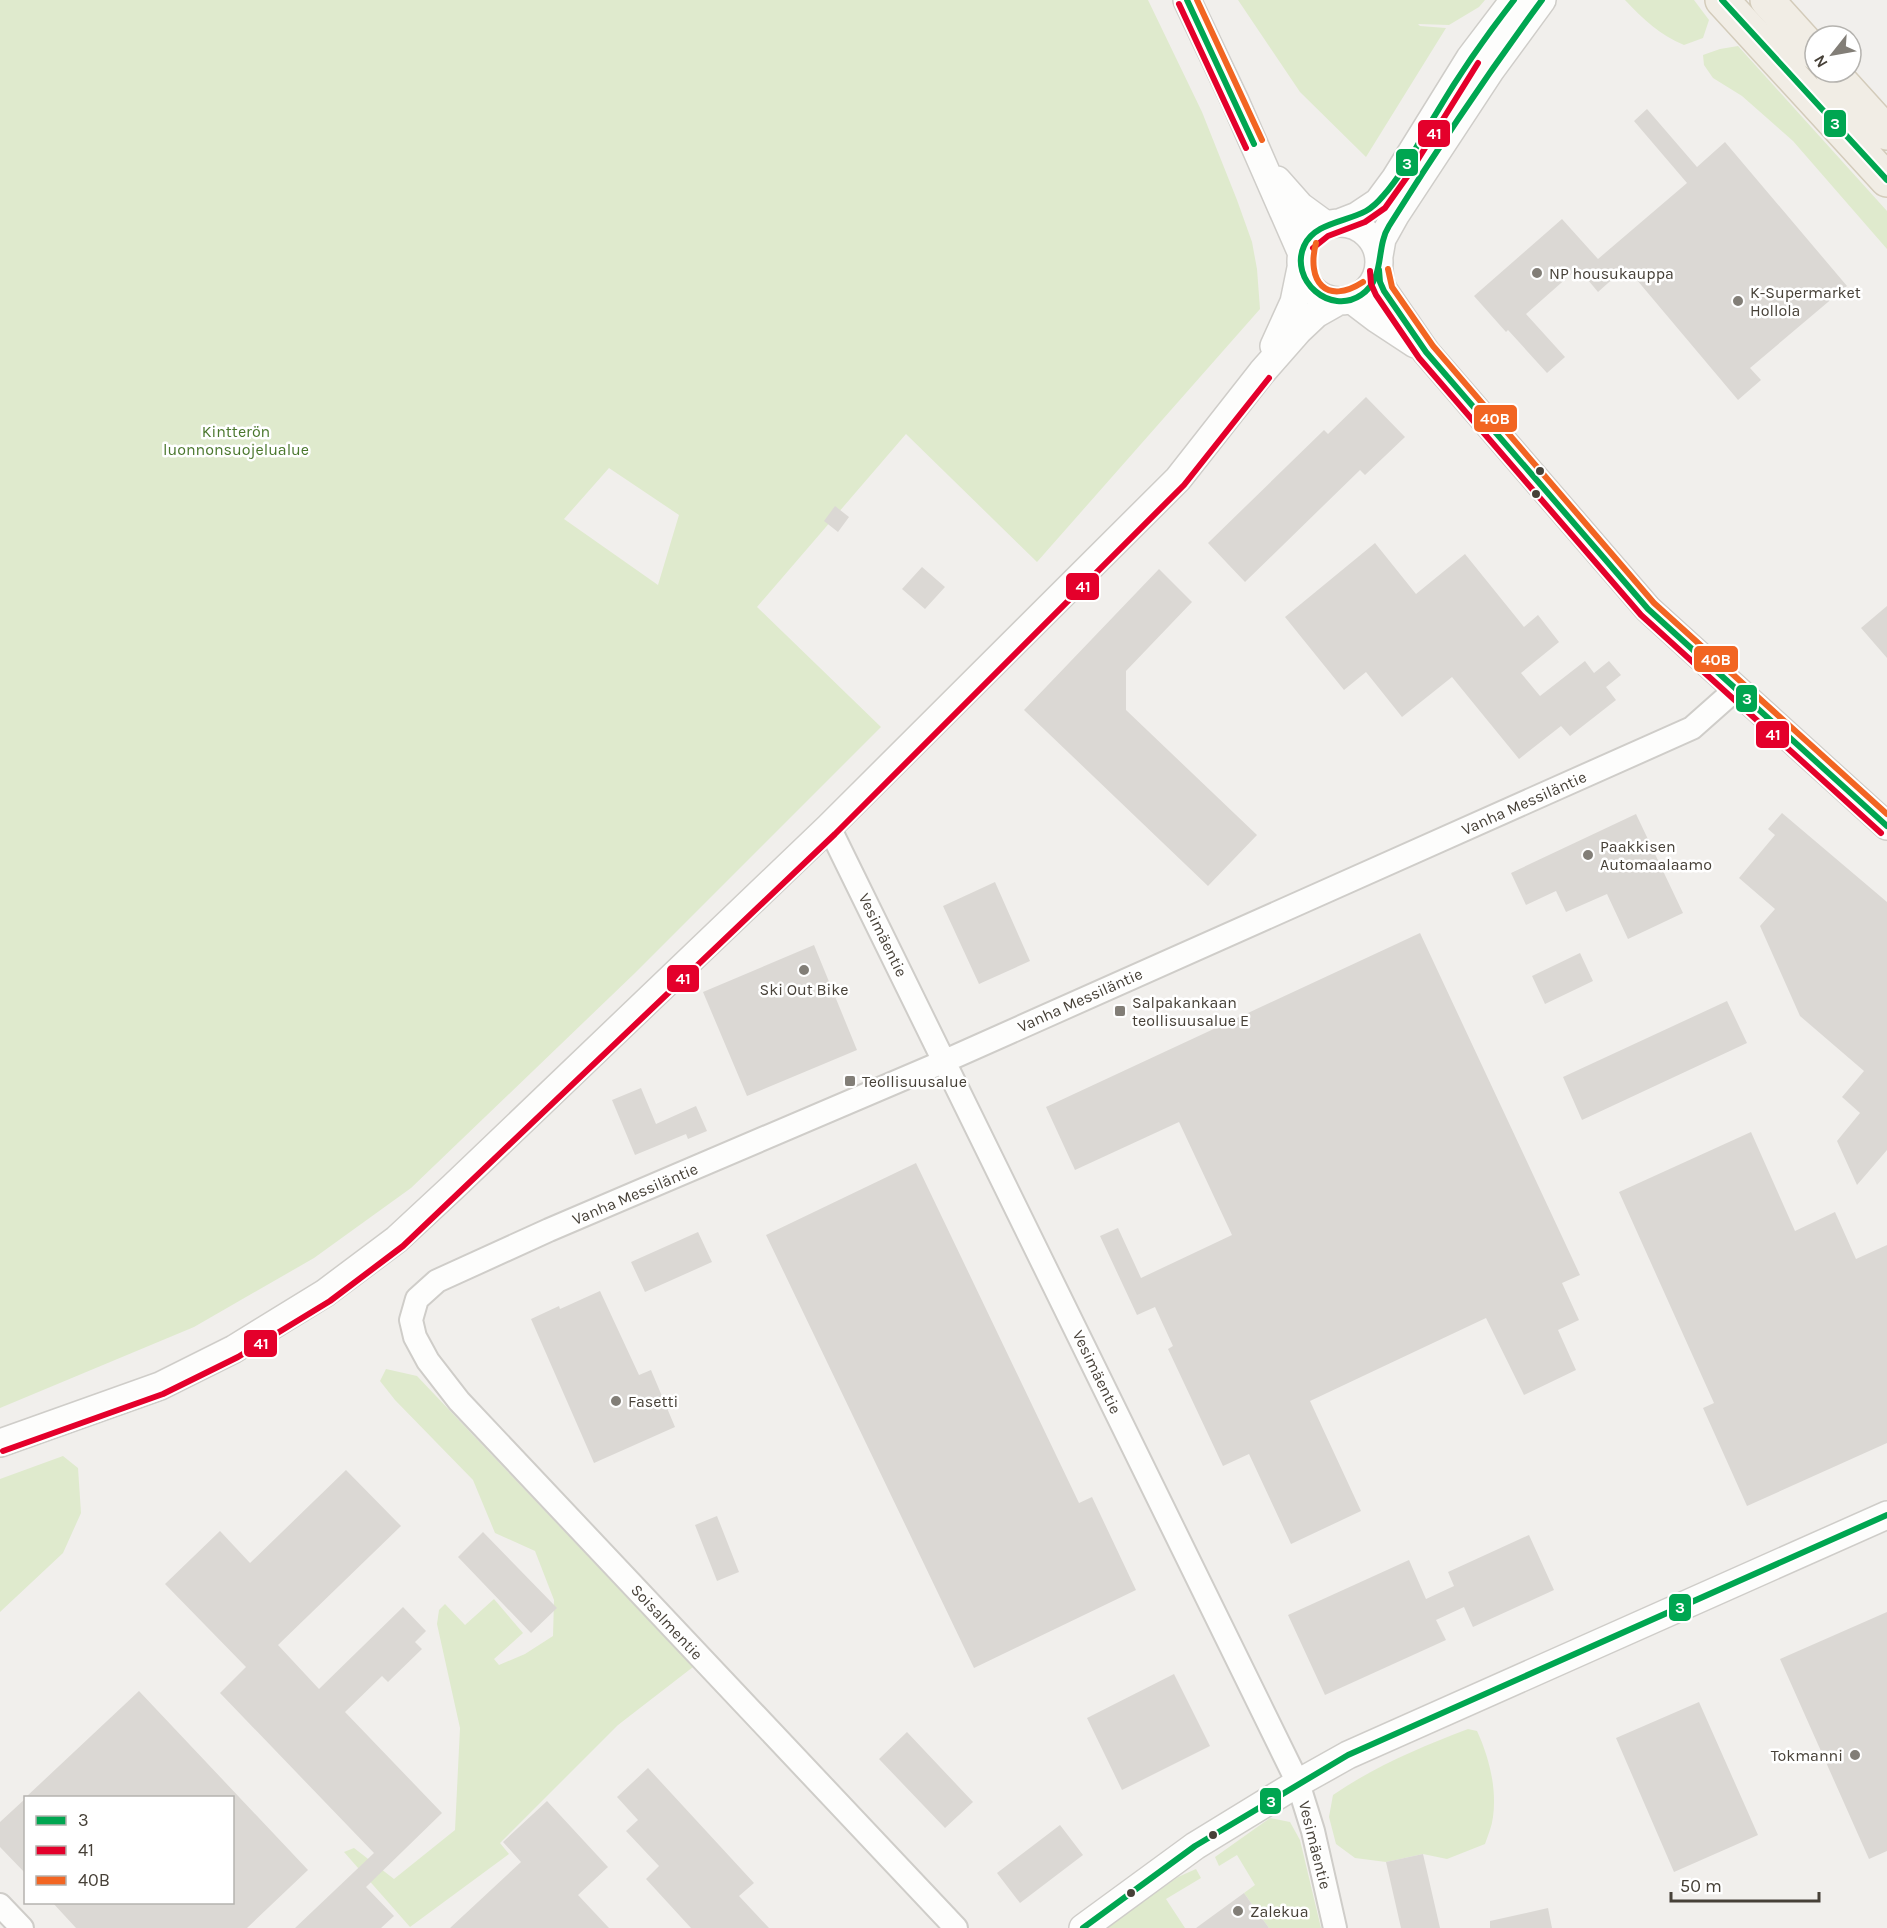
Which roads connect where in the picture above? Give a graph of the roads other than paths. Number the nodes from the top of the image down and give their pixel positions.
1 (1187, 0) edge
2 (1514, 0) edge
3 (1542, 0) edge
4 (1722, 0) edge
5 (1767, 0) edge
6 (1803, 40) edge
7 (1843, 84) edge
8 (1887, 133) edge
9 (1254, 144) junction
10 (1887, 180) edge
11 (1332, 224) junction
12 (1301, 261) junction
13 (1379, 263) junction
14 (1346, 301) junction
15 (1426, 352) junction
16 (1262, 372) junction
17 (1736, 688) junction
18 (829, 826) junction
19 (1887, 826) edge
20 (945, 1061) junction
21 (417, 1299) joint
22 (0, 1443) edge
23 (1887, 1515) edge
24 (1298, 1783) junction
25 (0, 1905) edge
26 (22, 1928) edge
27 (956, 1928) edge
28 (1083, 1928) edge
29 (1335, 1928) edge

1 - 9 street
2 - 11 street
3 - 13 street
4 - 10 main road
5 - 6 main road
7 - 8 main road
9 - 11 street
9 - 12 street
11 - 12 street
11 - 13 street
12 - 14 street
12 - 16 street
13 - 14 street
13 - 15 street
14 - 15 street
14 - 16 street
15 - 17 street
16 - 18 street
17 - 19 street
17 - 20 street, Vanha Messiläntie
18 - 20 street, Vesimäentie
18 - 22 street
20 - 21 street, Vanha Messiläntie
20 - 24 street, Vesimäentie
21 - 27 street, Soisalmentie
23 - 24 street
24 - 28 street
24 - 29 street, Vesimäentie
25 - 26 street

